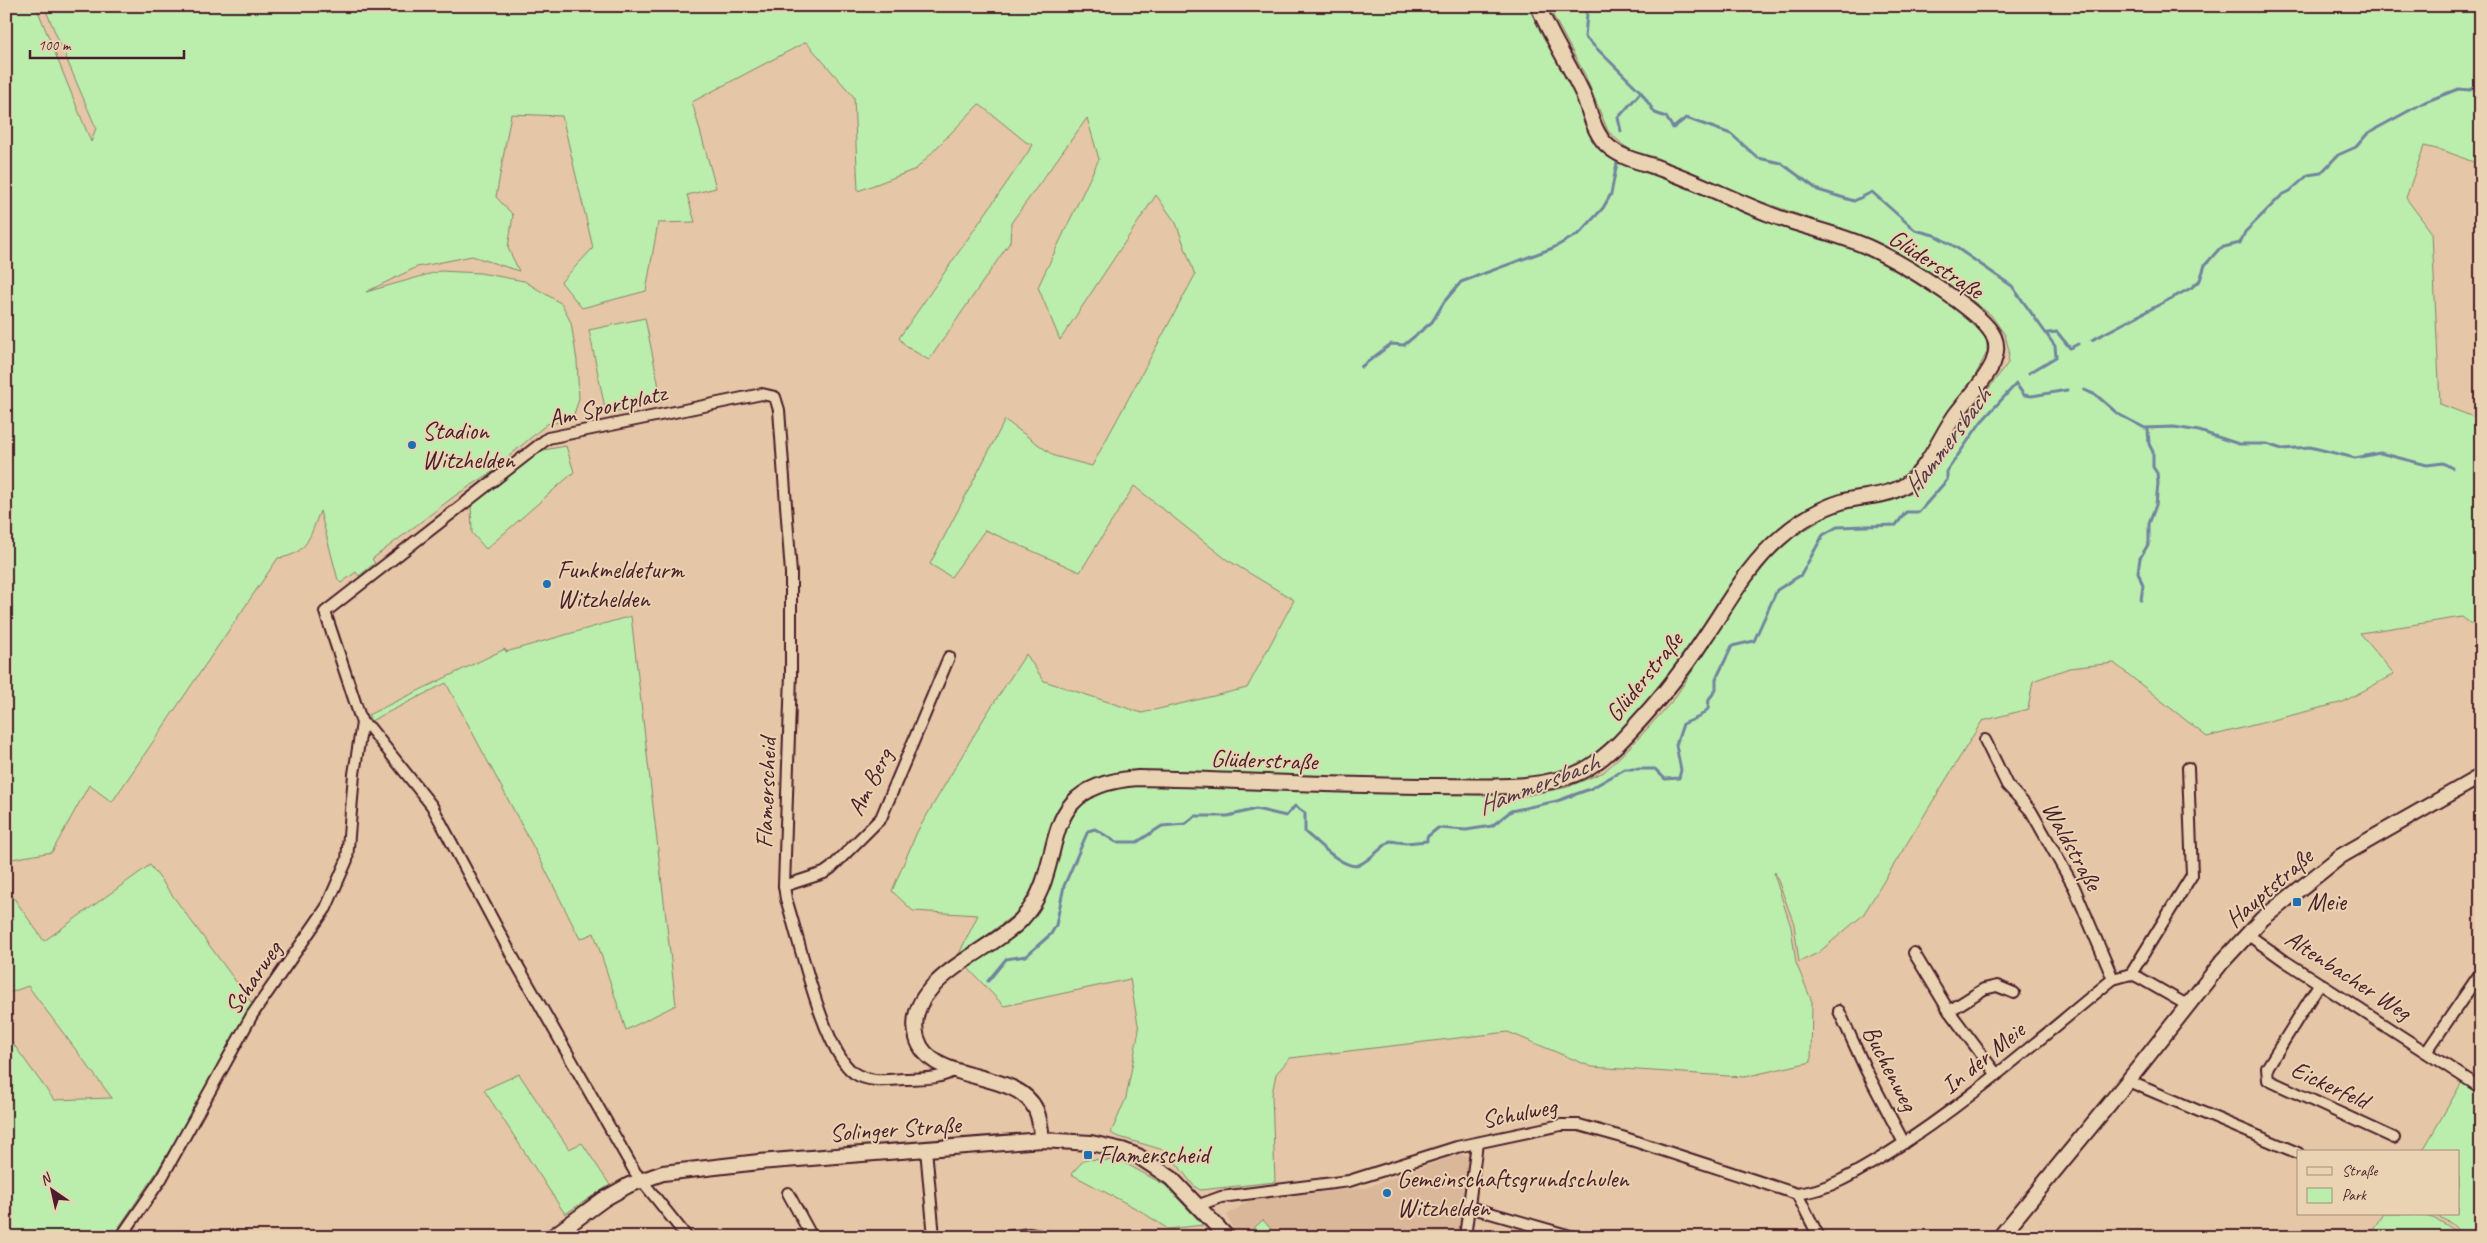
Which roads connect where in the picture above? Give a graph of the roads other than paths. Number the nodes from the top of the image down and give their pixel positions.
1 (1538, 6) edge
2 (775, 397) joint
3 (325, 612) joint
4 (949, 657) dead end
5 (362, 723) junction
6 (1985, 740) dead end
7 (2188, 768) dead end
8 (2481, 776) edge
9 (784, 886) junction
10 (2248, 934) junction
11 (1914, 953) dead end
12 (2481, 972) edge
13 (2131, 974) junction
14 (2114, 979) junction
15 (2320, 983) junction
16 (2014, 994) dead end
17 (2188, 1005) junction
18 (1839, 1011) dead end
19 (1949, 1011) junction
20 (2426, 1052) junction
21 (954, 1070) junction
22 (1997, 1075) junction
23 (2128, 1081) junction
24 (2481, 1088) edge
25 (2394, 1138) dead end
26 (1042, 1140) junction
27 (1477, 1143) junction
28 (1904, 1143) junction
29 (926, 1149) junction
30 (2297, 1153) edge
31 (642, 1179) junction
32 (788, 1193) dead end
33 (1798, 1194) junction
34 (1199, 1205) junction
35 (1469, 1207) junction
36 (121, 1237) edge
37 (552, 1237) edge
38 (687, 1237) edge
39 (812, 1237) edge
40 (934, 1237) edge
41 (1006, 1237) edge
42 (1047, 1237) edge
43 (1227, 1237) edge
44 (1464, 1237) edge
45 (1574, 1237) edge
46 (1819, 1237) edge
47 (2000, 1237) edge

1 - 21 main road, Glüderstraße
2 - 3 street, Am Sportplatz
2 - 9 street, Flamerscheid
3 - 5 street, Scharweg
4 - 9 street, Am Berg
5 - 31 street, Scharweg
5 - 36 street, Scharweg
6 - 14 street, Waldstraße
7 - 13 street
8 - 10 main road, Hauptstraße
9 - 21 street, Flamerscheid
10 - 15 street, Altenbacher Weg
10 - 17 main road, Hauptstraße
11 - 19 street
12 - 20 street, Altenbacher Weg
13 - 14 street, In der Meie
13 - 17 street
14 - 22 street, In der Meie
15 - 20 street, Altenbacher Weg
15 - 25 street, Eickerfeld
16 - 19 street
17 - 23 main road, Hauptstraße
18 - 28 street, Buchenweg
19 - 22 street
20 - 24 street, Altenbacher Weg
21 - 26 main road, Glüderstraße
22 - 28 street, In der Meie
23 - 30 street
23 - 47 main road, Hauptstraße
26 - 29 main road, Solinger Straße
26 - 34 main road, Solinger Straße
27 - 33 street, Schulweg
27 - 34 street, Schulweg
27 - 35 street
28 - 33 street, In der Meie
29 - 31 main road, Solinger Straße
29 - 40 street
31 - 37 main road, Solinger Straße
31 - 38 street, Scharweg
32 - 39 street
33 - 46 street
34 - 43 main road, Solinger Straße
35 - 44 street
35 - 45 street
41 - 42 street

